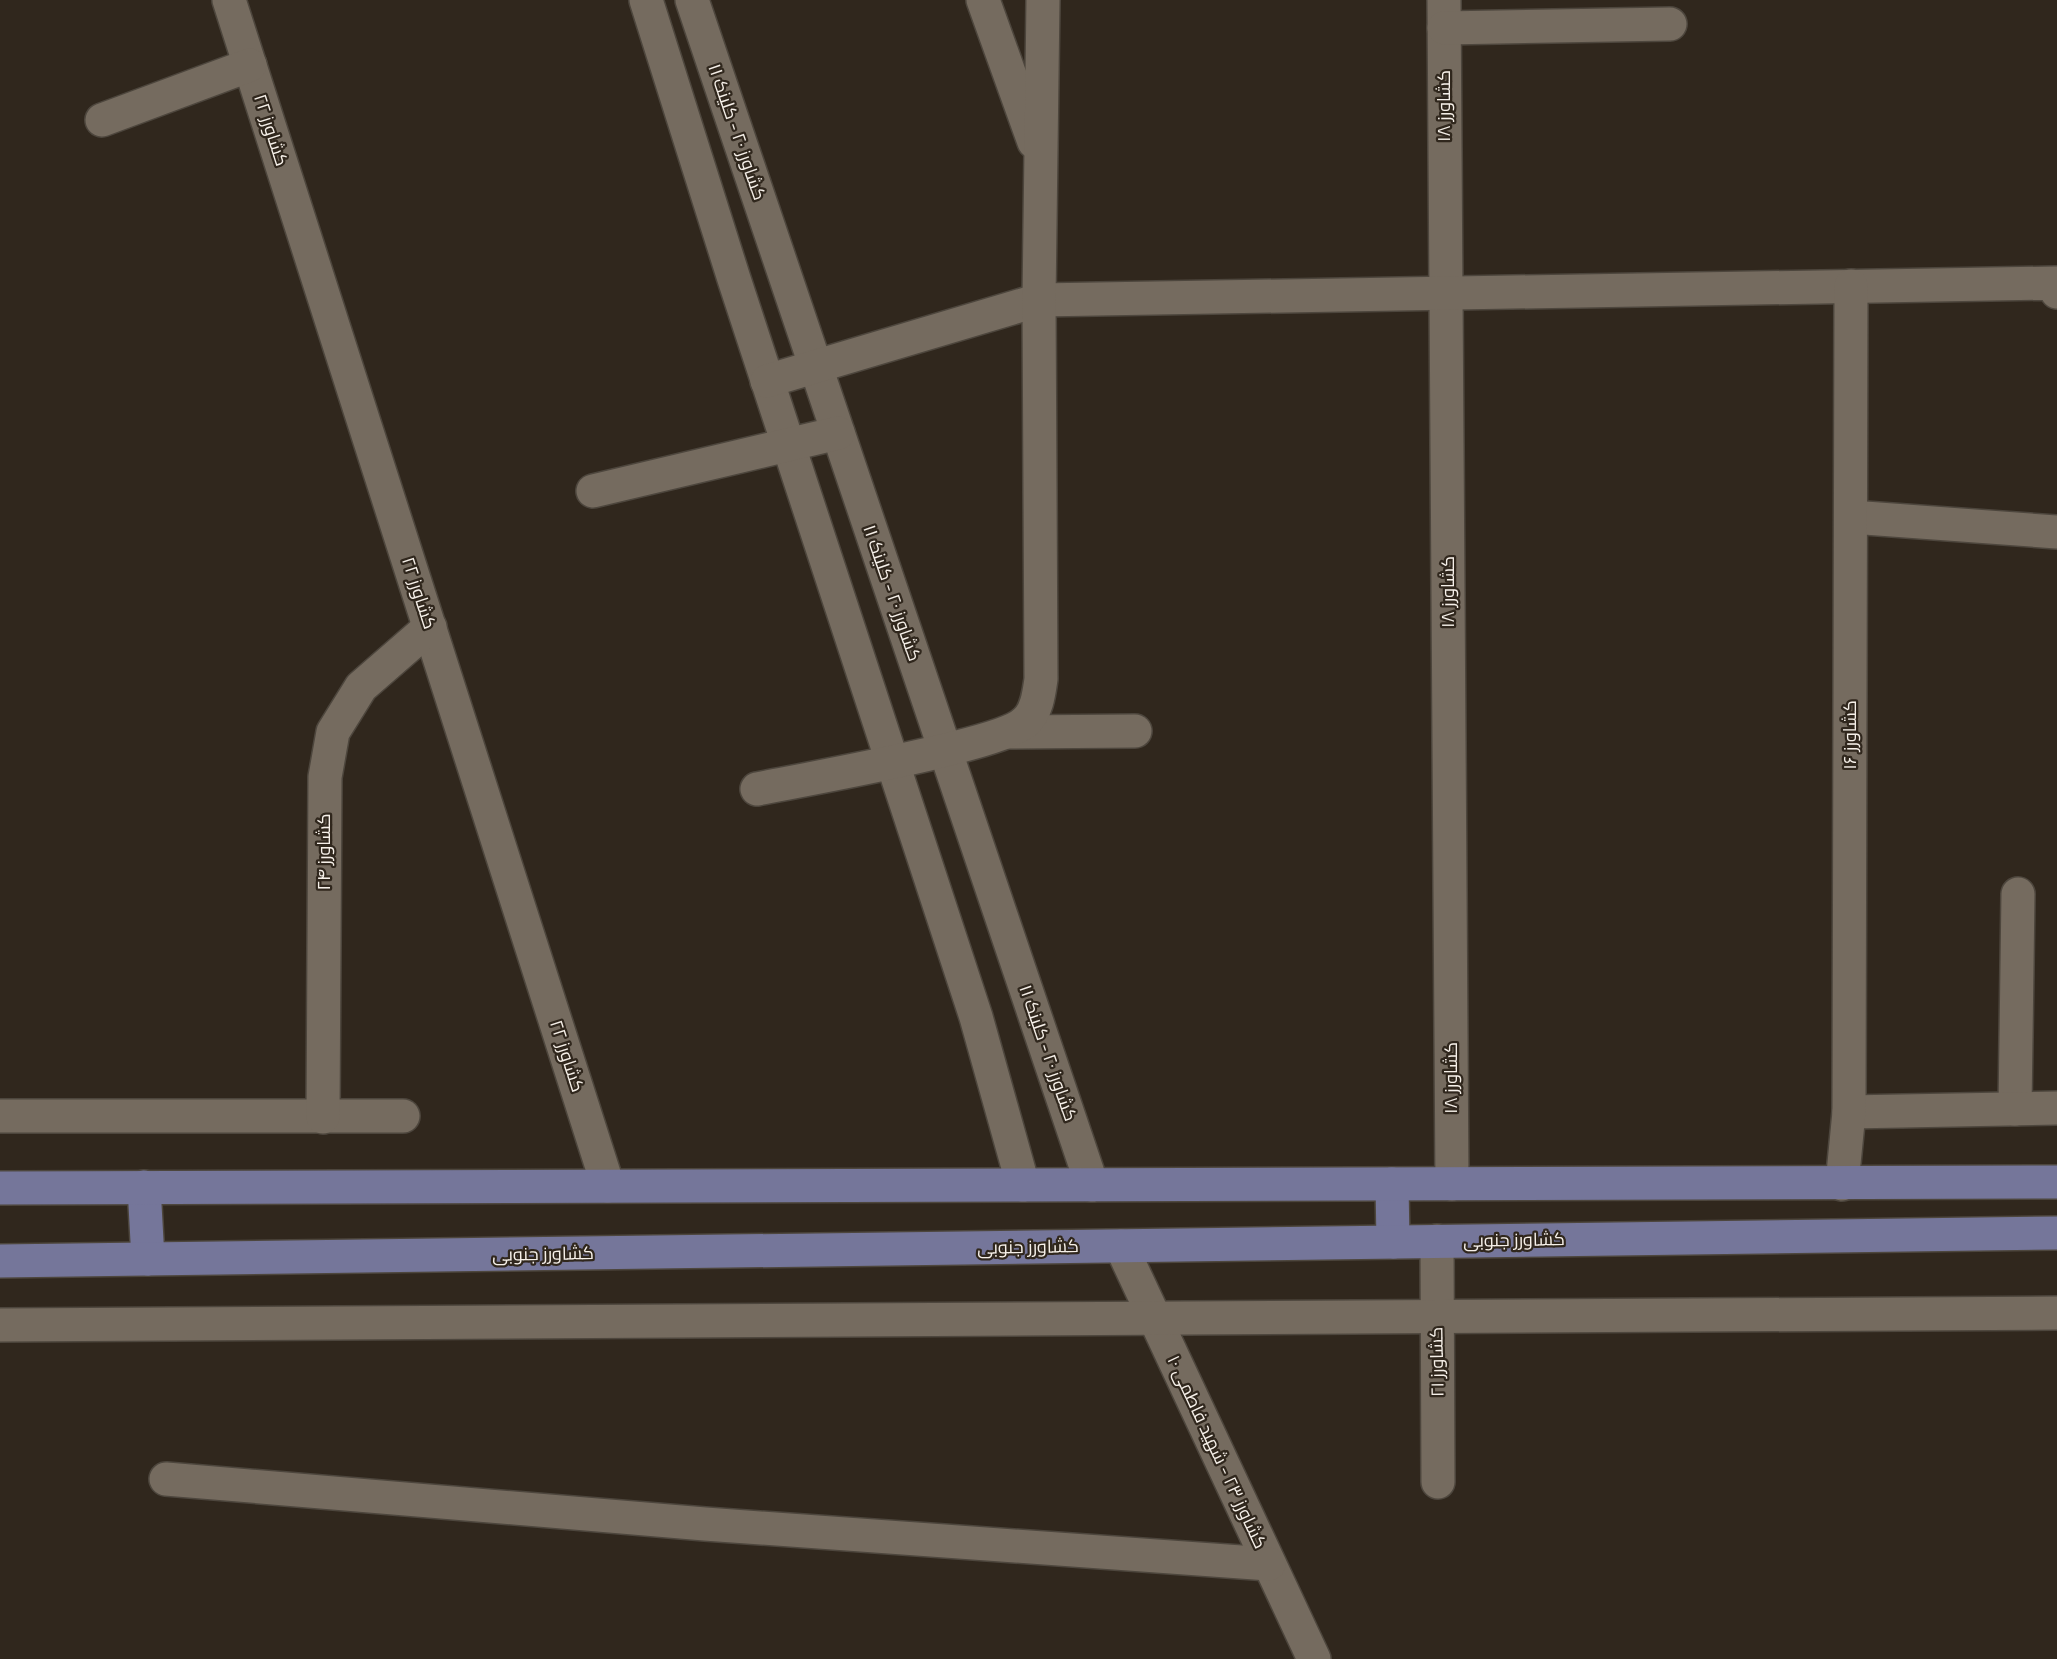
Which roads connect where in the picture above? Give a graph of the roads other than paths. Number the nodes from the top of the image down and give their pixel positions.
1 (229, 0) edge
2 (646, 0) edge
3 (692, 0) edge
4 (983, 0) edge
5 (1043, 0) edge
6 (1444, 14) edge
7 (1671, 24) dead end
8 (250, 65) junction
9 (102, 120) dead end
10 (1041, 162) junction
11 (1851, 286) junction
12 (1446, 292) junction
13 (2057, 292) edge
14 (1039, 300) junction
15 (815, 366) junction
16 (767, 381) junction
17 (838, 433) junction
18 (788, 445) junction
19 (593, 492) dead end
20 (1851, 516) junction
21 (2057, 532) edge
22 (430, 627) junction
23 (1136, 731) dead end
24 (1009, 732) junction
25 (945, 749) junction
26 (892, 760) junction
27 (757, 789) dead end
28 (2018, 894) dead end
29 (2057, 1108) edge
30 (2015, 1109) junction
31 (1849, 1112) junction
32 (0, 1116) edge
33 (404, 1116) dead end
34 (323, 1117) junction
35 (2057, 1182) edge
36 (1392, 1184) junction
37 (1452, 1184) junction
38 (1842, 1184) junction
39 (1023, 1185) junction
40 (1092, 1185) junction
41 (608, 1186) junction
42 (144, 1187) junction
43 (0, 1188) edge
44 (2057, 1233) edge
45 (1437, 1241) junction
46 (1393, 1242) junction
47 (1120, 1246) junction
48 (148, 1259) junction
49 (0, 1261) edge
50 (2057, 1312) edge
51 (1437, 1317) junction
52 (1155, 1320) junction
53 (0, 1325) edge
54 (166, 1479) dead end
55 (1438, 1482) dead end
56 (1269, 1564) junction
57 (1314, 1659) edge

1 - 8 street, کشاورز ۲۲
2 - 16 street
3 - 15 street, کشاورز ۲۰ - کلینک ۱۱
4 - 10 street
5 - 10 street
6 - 7 street
6 - 12 street, کشاورز ۱۸
8 - 9 street
8 - 22 street, کشاورز ۲۲
10 - 14 street
11 - 12 street
11 - 13 street
11 - 20 street, کشاورز ۱۶
12 - 14 street
12 - 37 street, کشاورز ۱۸
14 - 15 street
14 - 24 street
15 - 16 street
15 - 17 street, کشاورز ۲۰ - کلینک ۱۱
16 - 18 street
17 - 18 street
17 - 25 street, کشاورز ۲۰ - کلینک ۱۱
18 - 19 street
18 - 26 street
20 - 21 street
20 - 31 street, کشاورز ۱۶
22 - 34 street, کشاورز ۲۴
22 - 41 street, کشاورز ۲۲
23 - 24 street
24 - 25 street
25 - 26 street
25 - 40 street, کشاورز ۲۰ - کلینک ۱۱
26 - 27 street
26 - 39 street
28 - 30 street
29 - 30 street
30 - 31 street
31 - 38 street, کشاورز ۱۶
32 - 34 street
33 - 34 street
35 - 38 main road
36 - 37 main road
36 - 40 main road
36 - 46 main road
37 - 38 main road
39 - 40 main road
39 - 41 main road
41 - 42 main road
42 - 43 main road
42 - 48 main road
44 - 45 main road, کشاورز جنوبی
45 - 46 main road, کشاورز جنوبی
45 - 51 street, کشاورز ۲۱
46 - 47 main road, کشاورز جنوبی
47 - 48 main road, کشاورز جنوبی
47 - 52 street, کشاورز ۲۳ - شهید فاطمی ۱۰
48 - 49 main road, کشاورز جنوبی
50 - 51 street
51 - 52 street
51 - 55 street, کشاورز ۲۱
52 - 53 street
52 - 56 street, کشاورز ۲۳ - شهید فاطمی ۱۰
54 - 56 street
56 - 57 street, کشاورز ۲۳ - شهید فاطمی ۱۰

